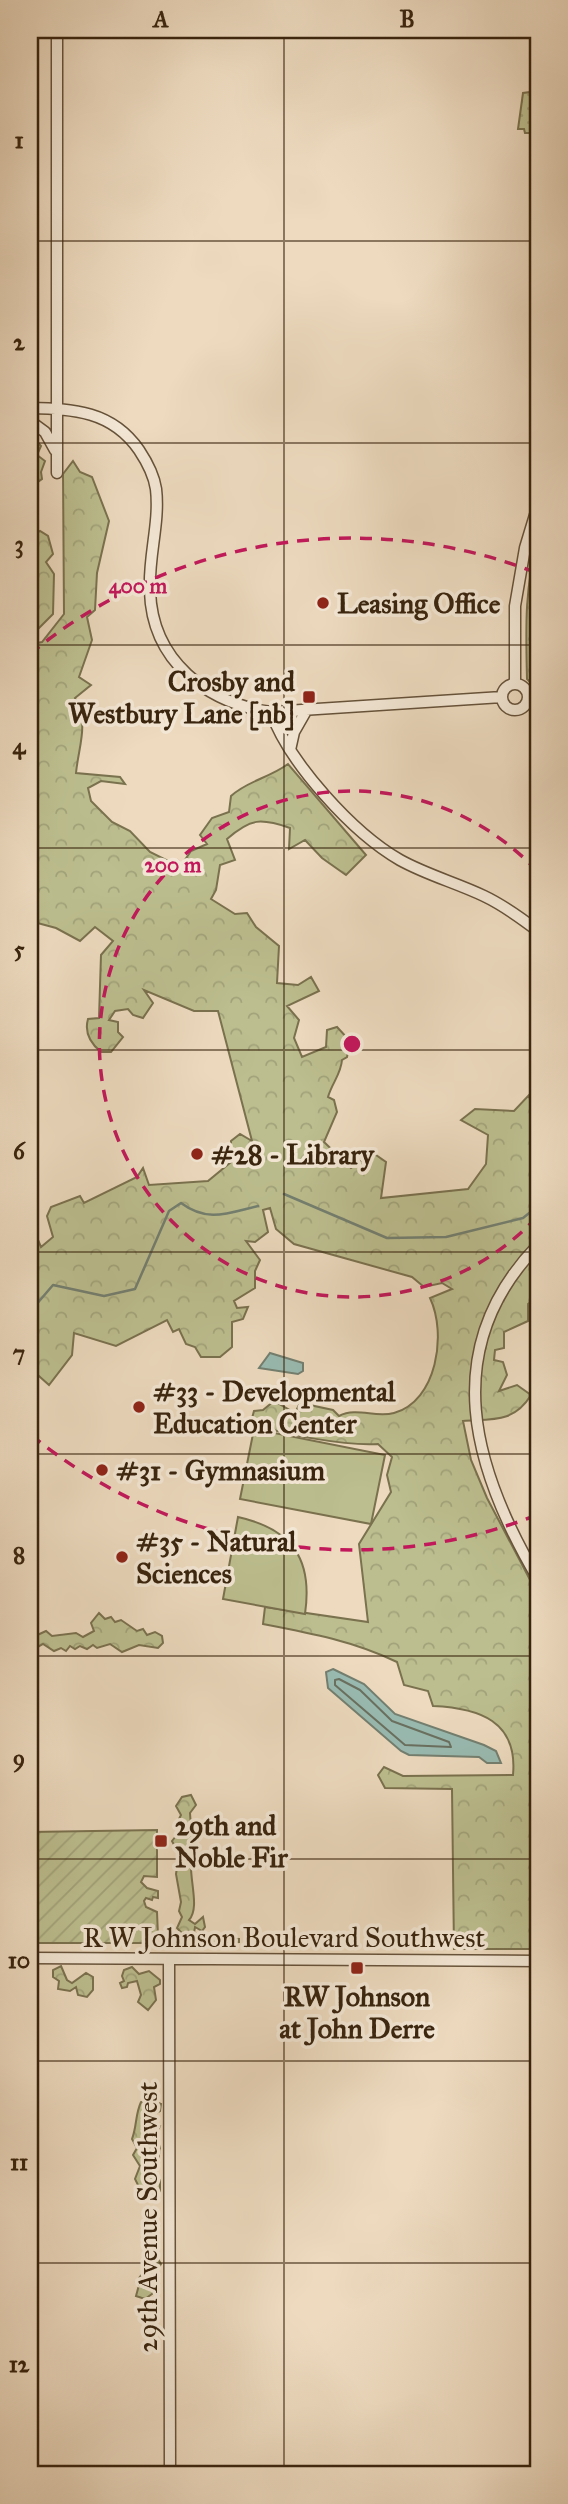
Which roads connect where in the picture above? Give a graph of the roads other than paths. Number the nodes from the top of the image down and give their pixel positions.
1 (57, 30) edge
2 (30, 408) edge
3 (55, 409) junction
4 (30, 421) edge
5 (57, 456) junction
6 (57, 473) dead end
7 (538, 505) edge
8 (515, 684) junction
9 (502, 697) junction
10 (533, 697) edge
11 (306, 710) junction
12 (271, 712) junction
13 (290, 750) junction
14 (538, 931) edge
15 (538, 1245) edge
16 (538, 1579) edge
17 (30, 1958) edge
18 (169, 1959) junction
19 (538, 1961) edge
20 (170, 2474) edge

1 - 3 street
2 - 3 street
3 - 5 street
3 - 12 street
4 - 5 street
5 - 6 street
7 - 8 street
8 - 9 street
8 - 10 street
9 - 10 street
9 - 11 street
11 - 12 street
11 - 13 street
12 - 13 street
13 - 14 street
15 - 16 street
17 - 18 street, R W Johnson Boulevard Southwest
18 - 19 street, R W Johnson Boulevard Southwest
18 - 20 street, 29th Avenue Southwest

